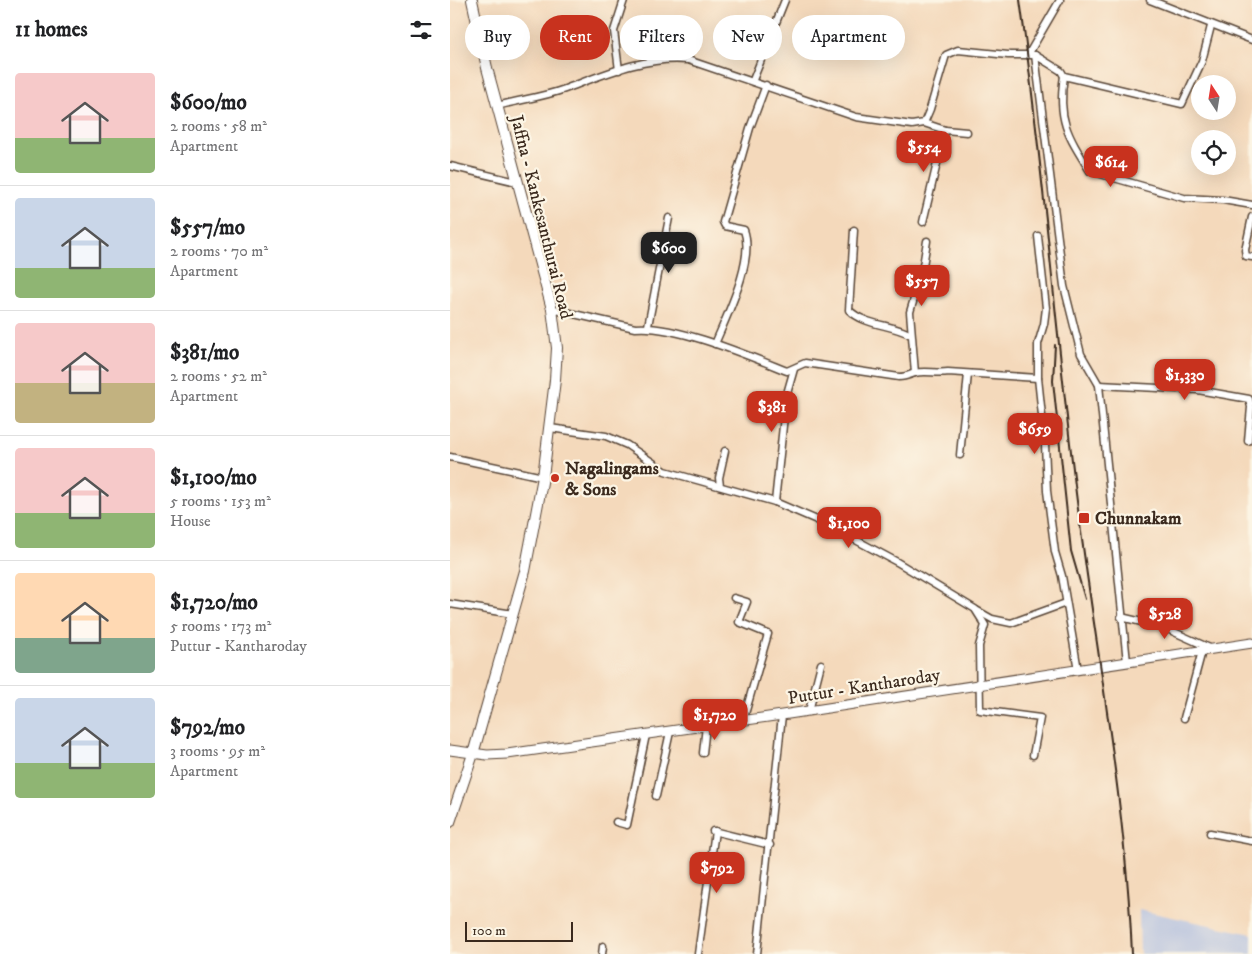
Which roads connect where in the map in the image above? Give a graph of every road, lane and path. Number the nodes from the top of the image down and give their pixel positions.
1 (472, 0) edge
2 (624, 0) edge
3 (785, 0) edge
4 (1060, 0) edge
5 (1150, 0) edge
6 (1211, 26) junction
7 (1252, 40) edge
8 (1031, 55) junction
9 (619, 70) junction
10 (1064, 76) junction
11 (753, 80) junction
12 (766, 85) junction
13 (497, 106) junction
14 (924, 123) junction
15 (945, 130) junction
16 (967, 132) dead end
17 (450, 166) edge
18 (517, 182) junction
19 (1252, 205) edge
20 (1252, 217) edge
21 (669, 218) dead end
22 (923, 222) dead end
23 (854, 230) dead end
24 (1038, 236) dead end
25 (927, 241) dead end
26 (1252, 257) edge
27 (552, 309) junction
28 (648, 326) junction
29 (911, 335) junction
30 (715, 344) junction
31 (794, 369) junction
32 (915, 373) junction
33 (968, 374) junction
34 (1038, 378) junction
35 (1099, 385) junction
36 (1251, 398) edge
37 (550, 428) junction
38 (1248, 441) dead end
39 (725, 451) dead end
40 (960, 455) dead end
41 (450, 457) edge
42 (543, 477) junction
43 (720, 486) junction
44 (775, 502) junction
45 (734, 598) dead end
46 (1066, 603) junction
47 (450, 604) edge
48 (975, 609) junction
49 (513, 614) junction
50 (1122, 617) junction
51 (1252, 643) edge
52 (1213, 649) junction
53 (1202, 651) junction
54 (1127, 662) junction
55 (821, 664) dead end
56 (1078, 670) junction
57 (980, 684) junction
58 (808, 711) junction
59 (782, 715) junction
60 (1184, 718) dead end
61 (743, 721) junction
62 (706, 726) junction
63 (670, 732) junction
64 (646, 735) junction
65 (450, 750) edge
66 (473, 754) junction
67 (703, 754) dead end
68 (1033, 755) dead end
69 (656, 796) dead end
70 (450, 822) edge
71 (616, 822) dead end
72 (1210, 833) dead end
73 (1252, 842) edge
74 (770, 846) junction
75 (603, 946) dead end
76 (602, 954) edge
77 (698, 954) edge
78 (758, 954) edge

1 - 13 main road, Jaffna - Kankesanthurai Road
2 - 9 street
3 - 11 street
4 - 8 street
5 - 6 street
6 - 7 street
6 - 10 street
8 - 10 street
8 - 14 street
8 - 35 street
9 - 11 street
9 - 13 street
10 - 19 street
11 - 12 street
12 - 14 street
12 - 30 street
13 - 18 main road, Jaffna - Kankesanthurai Road
14 - 15 street
15 - 16 street
15 - 22 street
17 - 18 street
18 - 27 main road, Jaffna - Kankesanthurai Road
20 - 26 street
21 - 28 street
23 - 29 street
24 - 34 street
25 - 29 street
27 - 28 street
27 - 37 main road, Jaffna - Kankesanthurai Road
28 - 30 street
29 - 32 street
30 - 31 street
31 - 32 street
31 - 44 street
32 - 33 street
33 - 34 street
33 - 40 street
34 - 46 street
35 - 36 street
35 - 50 street
36 - 38 street
37 - 42 main road, Jaffna - Kankesanthurai Road
37 - 43 street
39 - 43 street
41 - 42 street
42 - 49 main road, Jaffna - Kankesanthurai Road
43 - 44 street
44 - 48 street
45 - 61 street
46 - 48 street
46 - 56 street
47 - 49 street
48 - 57 street
49 - 66 main road, Jaffna - Kankesanthurai Road
50 - 52 street
50 - 54 street
51 - 52 main road, Puttur - Kantharoday
52 - 53 main road, Puttur - Kantharoday
53 - 54 main road, Puttur - Kantharoday
53 - 60 street
54 - 56 main road, Puttur - Kantharoday
55 - 58 street
56 - 57 main road, Puttur - Kantharoday
57 - 58 main road, Puttur - Kantharoday
57 - 68 street
58 - 59 main road, Puttur - Kantharoday
59 - 61 main road, Puttur - Kantharoday
59 - 74 street
61 - 62 main road, Puttur - Kantharoday
62 - 63 main road, Puttur - Kantharoday
62 - 67 street
63 - 64 main road, Puttur - Kantharoday
63 - 69 street
64 - 66 main road, Puttur - Kantharoday
64 - 71 street
65 - 66 main road, Puttur - Kantharoday
66 - 70 main road, Jaffna - Kankesanthurai Road
72 - 73 street
74 - 77 street
74 - 78 street
75 - 76 street

